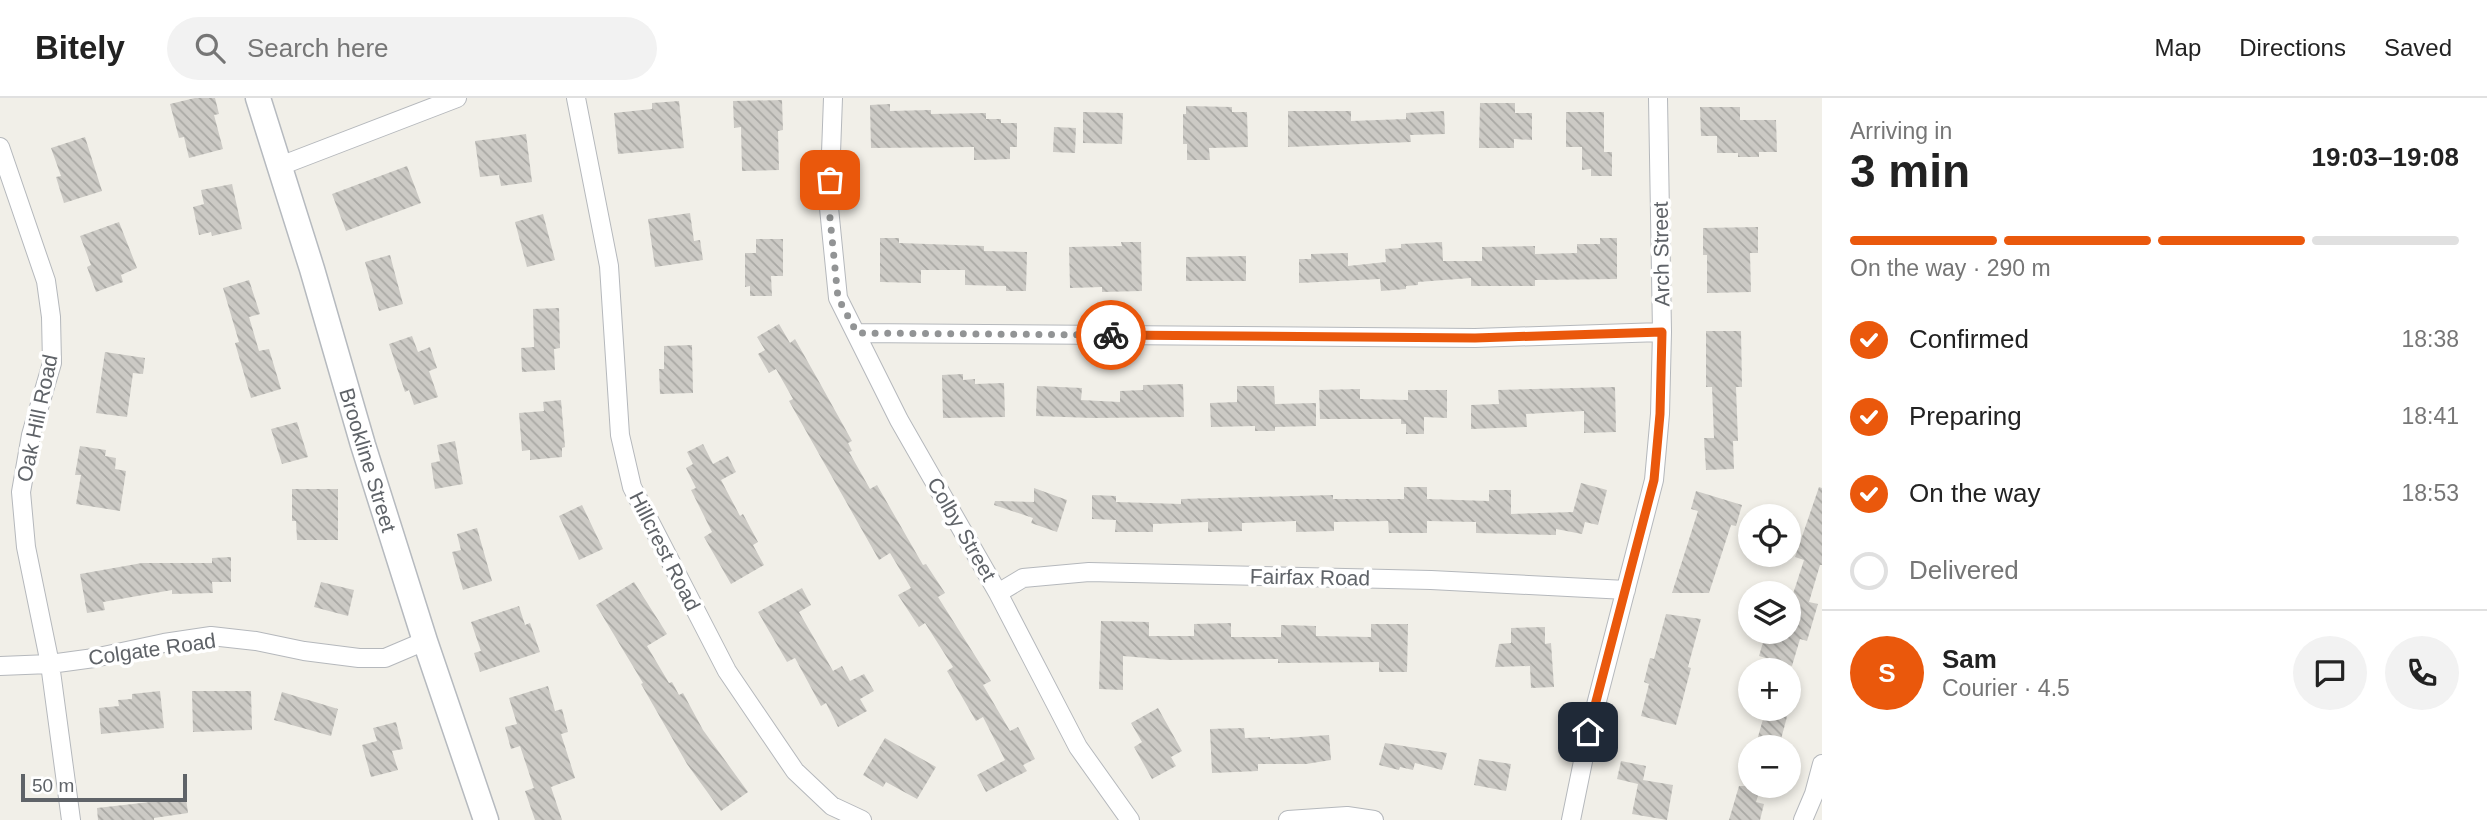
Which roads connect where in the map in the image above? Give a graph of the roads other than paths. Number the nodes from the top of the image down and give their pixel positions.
1 (258, 98) edge
2 (457, 98) edge
3 (576, 98) edge
4 (833, 98) edge
5 (1658, 98) edge
6 (0, 147) edge
7 (280, 166) junction
8 (1662, 332) junction
9 (857, 333) junction
10 (1626, 590) junction
11 (998, 593) junction
12 (425, 641) junction
13 (50, 664) junction
14 (0, 666) edge
15 (1822, 764) edge
16 (1347, 818) edge
17 (71, 820) edge
18 (486, 820) edge
19 (862, 820) edge
20 (1130, 820) edge
21 (1288, 820) edge
22 (1374, 820) edge
23 (1571, 820) edge
24 (1803, 820) edge

1 - 7 street, Brookline Street
2 - 7 street
3 - 19 street, Hillcrest Road
4 - 9 street, Colby Street
5 - 8 street, Arch Street
6 - 13 street, Oak Hill Road
7 - 12 street, Brookline Street
8 - 9 street
8 - 10 street, Arch Street
9 - 11 street, Colby Street
10 - 11 street, Fairfax Road
10 - 23 street, Arch Street
11 - 20 street, Colby Street
12 - 13 street, Colgate Road
12 - 18 street, Brookline Street
13 - 14 street, Colgate Road
13 - 17 street, Oak Hill Road
15 - 24 street
16 - 21 street
16 - 22 street

